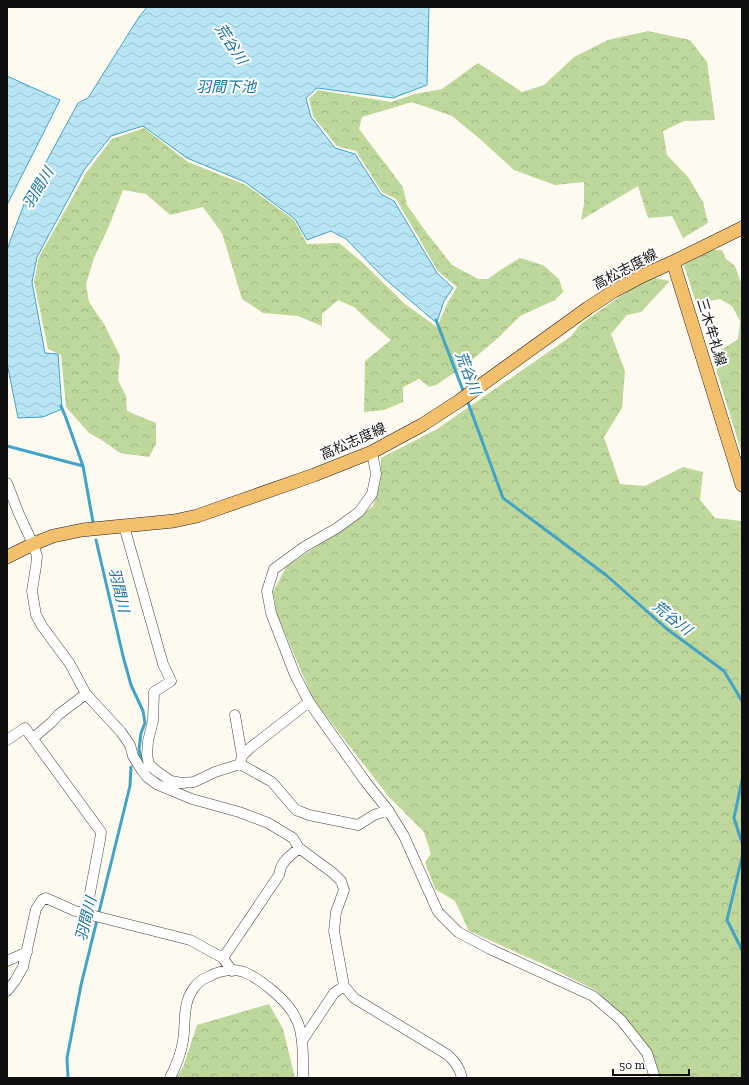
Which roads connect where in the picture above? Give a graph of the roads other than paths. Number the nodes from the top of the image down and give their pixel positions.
1 (742, 228) edge
2 (673, 262) junction
3 (372, 452) junction
4 (7, 483) edge
5 (742, 485) edge
6 (124, 526) junction
7 (33, 544) junction
8 (7, 557) edge
9 (86, 694) junction
10 (309, 702) junction
11 (235, 715) dead end
12 (33, 738) junction
13 (7, 740) edge
14 (241, 760) junction
15 (145, 766) junction
16 (388, 810) junction
17 (299, 848) junction
18 (94, 916) junction
19 (27, 952) junction
20 (223, 958) junction
21 (7, 961) edge
22 (232, 971) junction
23 (344, 986) junction
24 (7, 991) edge
25 (302, 1041) junction
26 (170, 1078) edge
27 (303, 1078) edge
28 (462, 1078) edge
29 (655, 1078) edge

1 - 2 main road
2 - 3 main road, 高松志度線
2 - 5 main road, 三木牟礼線
3 - 6 main road, 高松志度線
3 - 10 street
4 - 7 street
6 - 7 main road, 高松志度線
6 - 15 street
7 - 8 main road, 高松志度線
7 - 9 street
9 - 12 street
9 - 15 street
10 - 14 street
10 - 16 street
11 - 14 street
12 - 13 street
12 - 18 street
14 - 15 street
14 - 16 street
15 - 17 street
16 - 29 street
17 - 20 street
17 - 23 street
18 - 19 street
18 - 20 street
19 - 21 street
19 - 24 street
20 - 22 street
22 - 25 street
22 - 26 street
23 - 25 street
23 - 28 street
25 - 27 street

